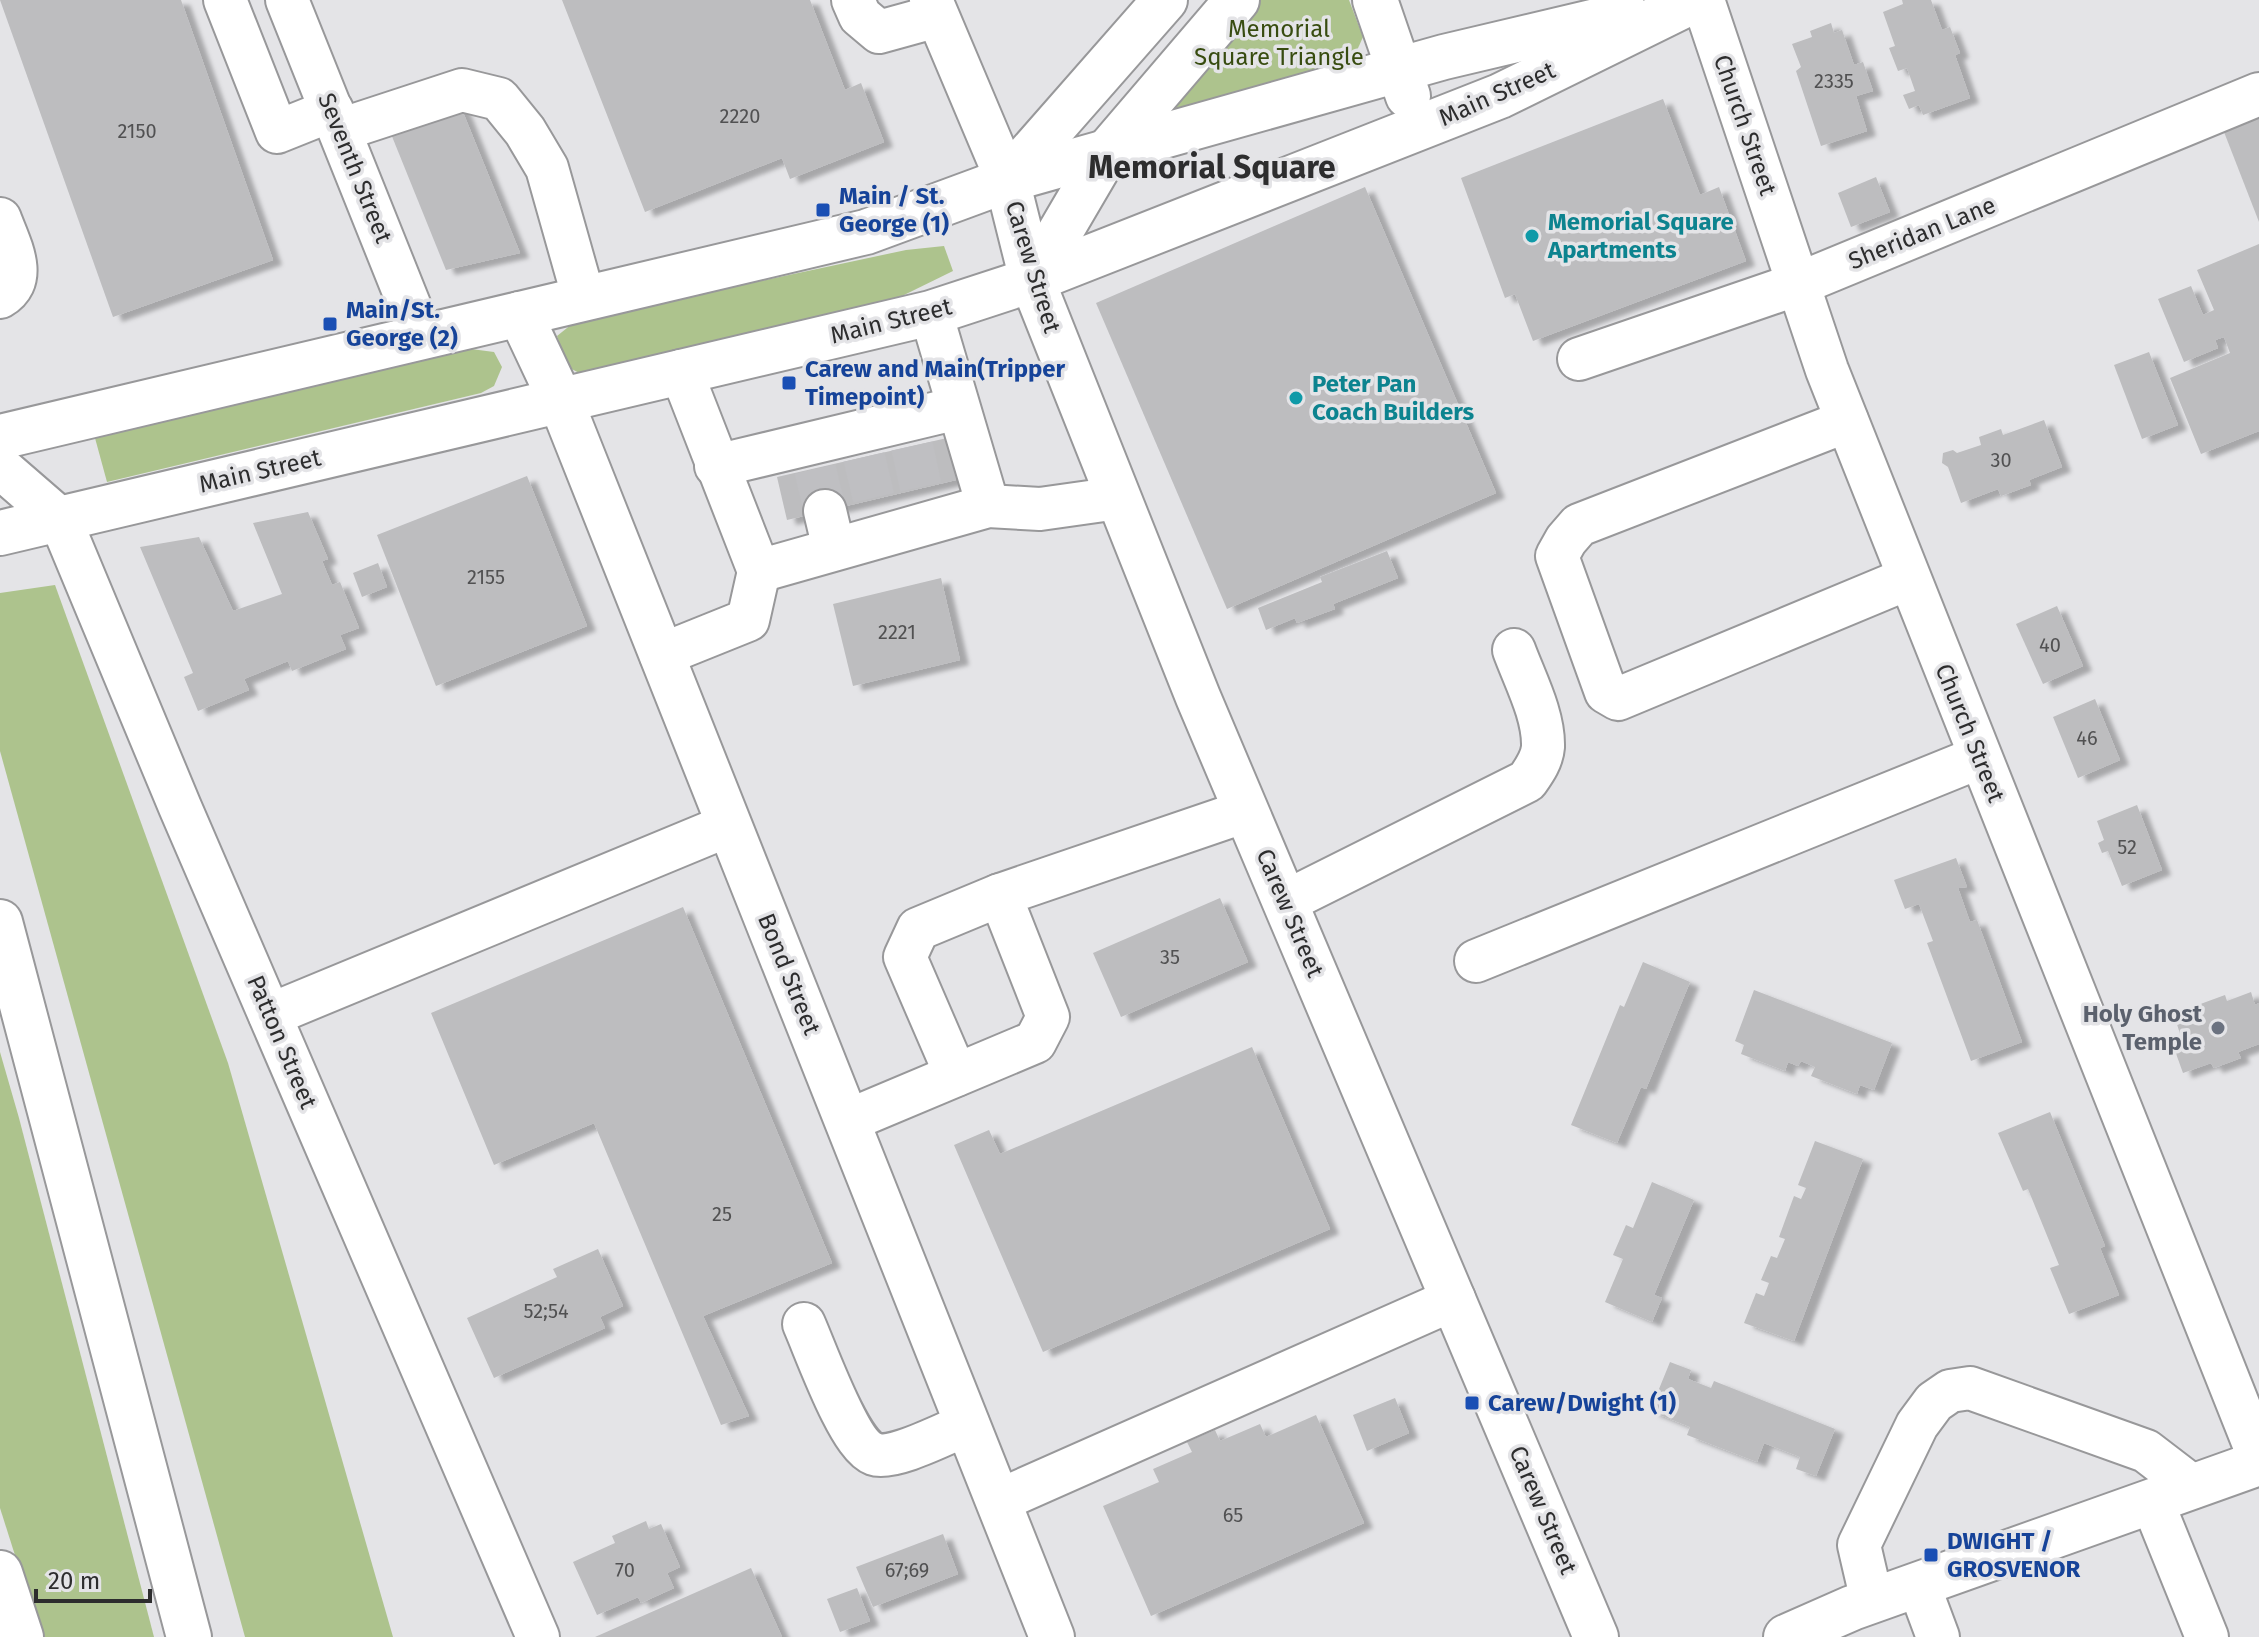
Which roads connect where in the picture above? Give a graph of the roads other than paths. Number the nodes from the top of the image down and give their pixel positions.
1 (225, 0) edge
2 (287, 0) edge
3 (853, 0) edge
4 (1165, 0) edge
5 (1237, 0) edge
6 (1375, 0) edge
7 (1687, 0) edge
8 (1695, 0) edge
9 (1703, 0) edge
10 (934, 8) edge
11 (1398, 70) junction
12 (2259, 94) edge
13 (336, 120) junction
14 (1419, 127) junction
15 (1107, 152) junction
16 (1007, 180) junction
17 (0, 219) edge
18 (1032, 280) junction
19 (1798, 284) junction
20 (0, 297) edge
21 (584, 299) junction
22 (931, 313) junction
23 (520, 314) junction
24 (422, 337) junction
25 (1579, 359) dead end
26 (681, 371) junction
27 (560, 399) junction
28 (958, 408) junction
29 (1847, 421) junction
30 (0, 437) edge
31 (716, 466) junction
32 (0, 467) edge
33 (1118, 498) junction
34 (988, 506) junction
35 (60, 519) junction
36 (0, 533) edge
37 (759, 571) junction
38 (1909, 578) junction
39 (1514, 650) dead end
40 (661, 655) junction
41 (1980, 757) junction
42 (1246, 811) junction
43 (729, 825) junction
44 (1000, 895) junction
45 (1285, 902) junction
46 (0, 922) edge
47 (1476, 961) dead end
48 (270, 1015) junction
49 (956, 1075) junction
50 (847, 1121) junction
51 (1454, 1299) junction
52 (804, 1324) dead end
53 (132, 1422) junction
54 (968, 1424) junction
55 (2259, 1460) edge
56 (2193, 1487) junction
57 (998, 1501) junction
58 (2152, 1501) junction
59 (0, 1573) edge
60 (1919, 1586) junction
61 (1872, 1601) junction
62 (21, 1637) edge
63 (189, 1637) edge
64 (213, 1637) edge
65 (538, 1637) edge
66 (1052, 1637) edge
67 (1596, 1637) edge
68 (1786, 1637) edge
69 (1938, 1637) edge
70 (2207, 1637) edge

1 - 13 street
2 - 13 street, Seventh Street
3 - 10 street
4 - 16 main road
5 - 15 main road
6 - 11 main road
7 - 11 main road, Main Street
8 - 14 main road, Main Street
9 - 19 street, Church Street
10 - 16 street
11 - 14 main road
11 - 15 main road, Main Street
12 - 19 street, Sheridan Lane
13 - 21 street
13 - 24 street, Seventh Street
14 - 18 main road, Main Street
15 - 16 main road, Main Street
15 - 18 main road
16 - 18 main road, Carew Street
16 - 21 main road, Main Street
17 - 20 street
18 - 22 main road, Main Street
18 - 33 main road, Carew Street
19 - 25 street, Sheridan Lane
19 - 29 street, Church Street
21 - 23 main road, Main Street
22 - 26 main road, Main Street
22 - 28 street
23 - 24 main road, Main Street
23 - 27 main road, Bond Street
24 - 30 main road, Main Street
26 - 27 main road, Main Street
26 - 31 street
27 - 35 main road, Main Street
27 - 40 main road, Bond Street
28 - 31 street
28 - 34 street
29 - 38 street, Church Street
29 - 38 street
31 - 37 street
32 - 35 street, Patton Street
33 - 34 street
33 - 42 main road, Carew Street
34 - 37 street
35 - 36 main road, Main Street
35 - 48 street, Patton Street
37 - 40 street
38 - 41 street, Church Street
39 - 45 street
40 - 43 main road, Bond Street
41 - 47 street
41 - 55 street, Church Street
42 - 44 street
42 - 45 main road, Carew Street
43 - 48 street
43 - 50 main road, Bond Street
44 - 49 street
44 - 49 street
45 - 51 main road, Carew Street
46 - 53 main road
48 - 65 street, Patton Street
49 - 50 street
50 - 54 main road, Bond Street
51 - 57 street
51 - 67 main road, Carew Street
52 - 54 street
53 - 63 main road
53 - 64 main road
54 - 57 main road, Bond Street
55 - 56 main road
56 - 58 main road
56 - 61 street
57 - 66 main road, Bond Street
58 - 60 main road
58 - 70 street
59 - 62 main road
60 - 61 main road
60 - 69 street
61 - 68 main road

